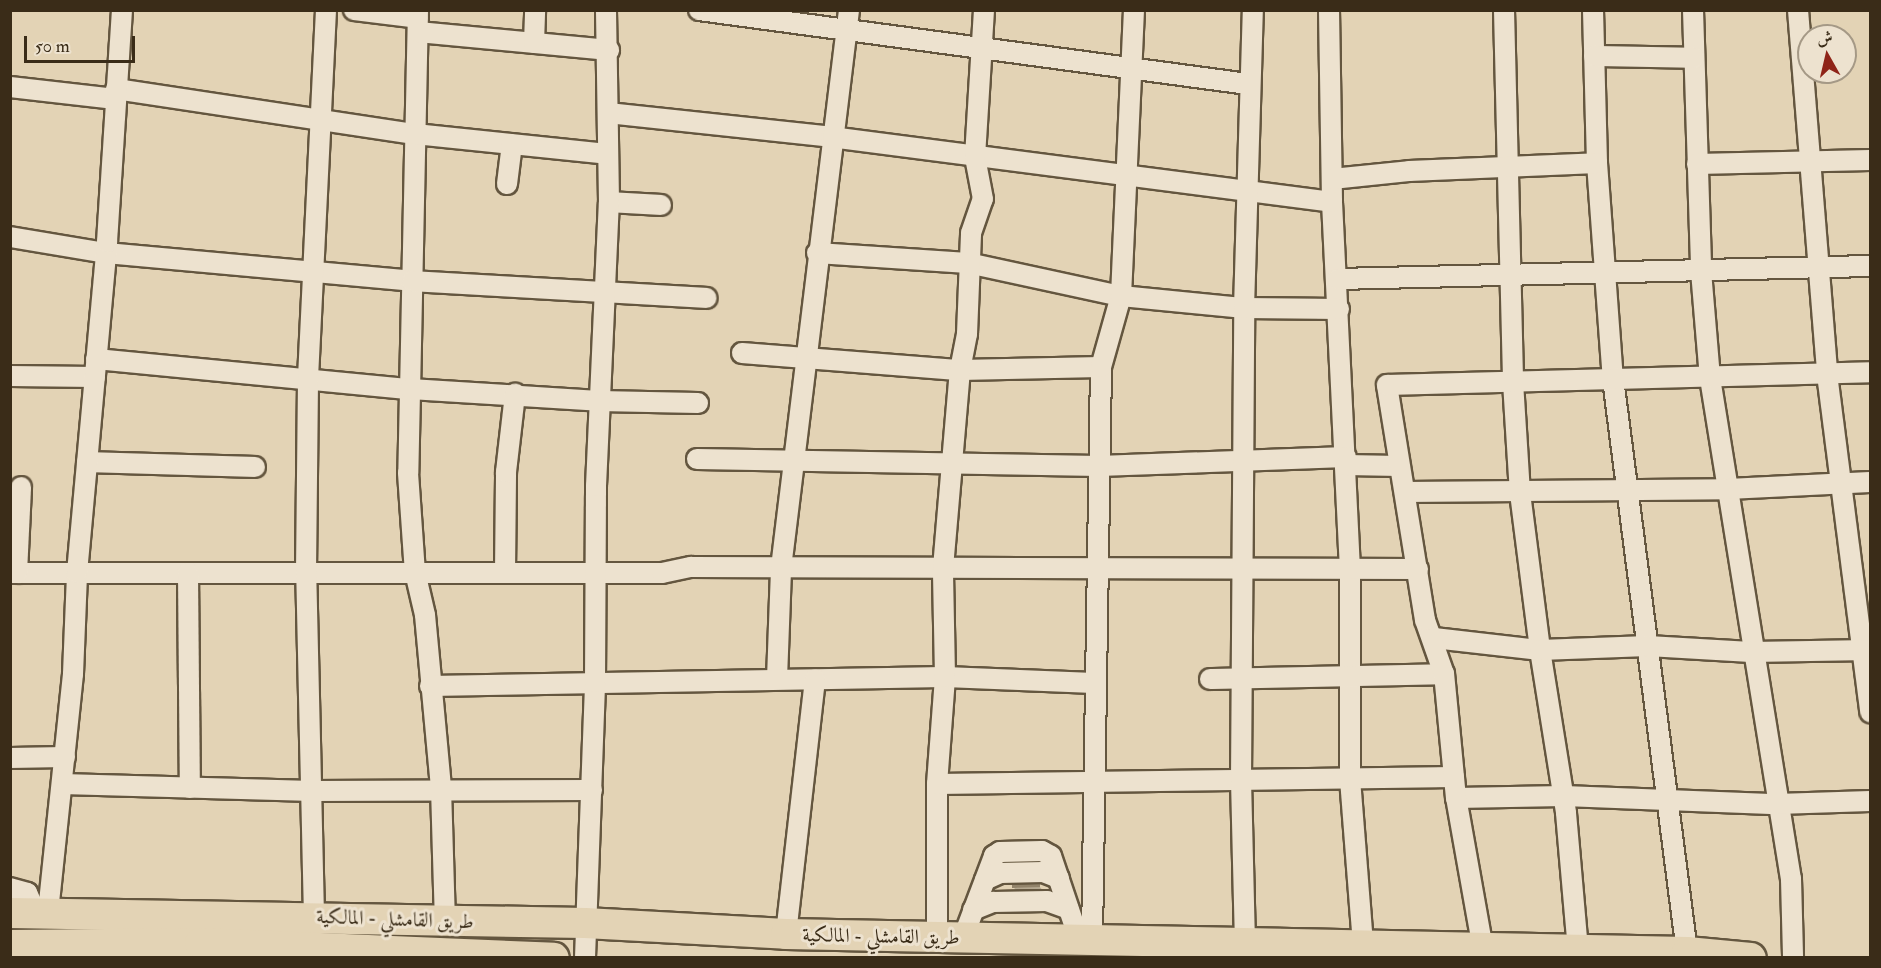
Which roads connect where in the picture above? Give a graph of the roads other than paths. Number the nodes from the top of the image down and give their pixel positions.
1 (122, 10) edge
2 (326, 10) edge
3 (354, 10) edge
4 (536, 10) edge
5 (606, 10) edge
6 (699, 10) edge
7 (849, 10) edge
8 (984, 10) edge
9 (1134, 10) edge
10 (1253, 10) edge
11 (1329, 10) edge
12 (1504, 10) edge
13 (1593, 10) edge
14 (1693, 10) edge
15 (1798, 10) edge
16 (418, 20) edge
17 (846, 32) junction
18 (534, 43) junction
19 (981, 48) junction
20 (609, 50) junction
21 (1594, 56) junction
22 (1694, 58) junction
23 (1132, 68) junction
24 (1248, 84) junction
25 (10, 87) edge
26 (115, 94) junction
27 (608, 113) junction
28 (321, 120) junction
29 (415, 134) junction
30 (831, 137) junction
31 (512, 144) junction
32 (607, 154) junction
33 (975, 157) junction
34 (1870, 160) edge
35 (1808, 161) junction
36 (1597, 163) junction
37 (1697, 164) junction
38 (1508, 167) junction
39 (1124, 177) junction
40 (1332, 179) junction
41 (507, 184) dead end
42 (1247, 192) junction
43 (609, 202) junction
44 (1332, 202) junction
45 (662, 205) dead end
46 (10, 237) edge
47 (106, 253) junction
48 (817, 253) junction
49 (968, 263) junction
50 (1870, 266) edge
51 (1817, 268) junction
52 (1701, 271) junction
53 (312, 272) junction
54 (1605, 273) junction
55 (1509, 276) junction
56 (1338, 279) junction
57 (412, 281) junction
58 (603, 293) junction
59 (1121, 296) junction
60 (707, 298) dead end
61 (1244, 308) junction
62 (1339, 309) junction
63 (742, 353) dead end
64 (806, 358) junction
65 (1101, 367) junction
66 (95, 368) junction
67 (960, 370) junction
68 (1870, 372) edge
69 (1827, 374) junction
70 (10, 376) edge
71 (308, 378) junction
72 (1710, 378) junction
73 (1613, 379) junction
74 (1513, 382) junction
75 (410, 388) junction
76 (515, 394) junction
77 (599, 401) junction
78 (698, 403) dead end
79 (697, 459) dead end
80 (1243, 460) junction
81 (795, 461) junction
82 (1346, 461) junction
83 (87, 462) junction
84 (954, 463) junction
85 (1099, 466) junction
86 (1399, 466) junction
87 (255, 467) dead end
88 (1870, 482) edge
89 (1839, 484) junction
90 (21, 487) dead end
91 (1728, 489) junction
92 (1625, 490) junction
93 (1405, 492) junction
94 (1520, 493) junction
95 (943, 567) junction
96 (781, 568) junction
97 (1350, 569) junction
98 (1418, 569) junction
99 (1098, 570) junction
100 (1242, 570) junction
101 (306, 572) junction
102 (415, 572) junction
103 (505, 572) junction
104 (596, 572) junction
105 (14, 573) edge
106 (76, 573) junction
107 (188, 573) junction
108 (1434, 638) junction
109 (1648, 646) junction
110 (1866, 650) edge
111 (1540, 651) junction
112 (1752, 652) junction
113 (1444, 674) junction
114 (945, 677) junction
115 (1352, 677) junction
116 (1210, 679) dead end
117 (1243, 679) junction
118 (777, 680) junction
119 (815, 680) junction
120 (595, 682) junction
121 (1094, 683) junction
122 (430, 686) junction
123 (1870, 712) edge
124 (65, 757) junction
125 (10, 758) edge
126 (1454, 777) junction
127 (1350, 779) junction
128 (1241, 780) junction
129 (1092, 782) junction
130 (62, 784) junction
131 (937, 784) junction
132 (190, 788) junction
133 (441, 788) junction
134 (592, 790) junction
135 (313, 791) junction
136 (1564, 796) junction
137 (1456, 798) junction
138 (1669, 799) junction
139 (1870, 801) edge
140 (1777, 804) junction
141 (10, 888) edge
142 (1069, 909) junction
143 (974, 910) junction
144 (31, 912) edge
145 (314, 916) junction
146 (445, 921) junction
147 (585, 923) junction
148 (786, 934) junction
149 (929, 943) edge
150 (1096, 944) edge
151 (1245, 944) junction
152 (10, 945) edge
153 (1363, 945) junction
154 (1483, 949) junction
155 (1578, 951) junction
156 (1687, 952) junction
157 (554, 957) edge
158 (585, 957) edge
159 (1751, 957) edge
160 (1793, 957) edge

1 - 26 street
2 - 28 street
3 - 16 street
4 - 18 street
5 - 20 street
6 - 17 street
7 - 17 street
8 - 19 street
9 - 23 street
10 - 24 street
11 - 40 street
12 - 38 street
13 - 21 street
14 - 22 street
15 - 35 street
16 - 18 street
16 - 29 street
17 - 19 street
17 - 30 street
18 - 20 street
19 - 23 street
19 - 33 street
20 - 27 street
21 - 22 street
21 - 36 street
22 - 37 street
23 - 24 street
23 - 39 street
24 - 42 street
25 - 26 street
26 - 28 street
26 - 47 street
27 - 30 street
27 - 32 street
28 - 29 street
28 - 53 street
29 - 31 street
29 - 57 street
30 - 33 street
30 - 48 street
31 - 32 street
31 - 41 street
32 - 43 street
33 - 39 street
33 - 49 street
34 - 35 street
35 - 37 street
35 - 51 street
36 - 38 street
36 - 54 street
37 - 52 street
38 - 40 street
38 - 55 street
39 - 42 street
39 - 59 street
40 - 44 street
42 - 44 street
42 - 61 street
43 - 45 street
43 - 58 street
44 - 56 street
46 - 47 street
47 - 53 street
47 - 66 street
48 - 49 street
48 - 64 street
49 - 59 street
49 - 67 street
50 - 51 street
51 - 52 street
51 - 69 street
52 - 54 street
52 - 72 street
53 - 57 street
53 - 71 street
54 - 55 street
54 - 73 street
55 - 56 street
55 - 74 street
56 - 62 street
57 - 58 street
57 - 75 street
58 - 60 street
58 - 77 street
59 - 61 street
59 - 65 street
61 - 62 street
61 - 80 street
62 - 82 street
63 - 64 street
64 - 67 street
64 - 81 street
65 - 67 street
65 - 85 street
66 - 70 street
66 - 71 street
66 - 83 street
67 - 84 street
68 - 69 street
69 - 72 street
69 - 89 street
71 - 75 street
71 - 101 street
72 - 73 street
72 - 91 street
73 - 74 street
73 - 92 street
74 - 86 street
74 - 94 street
75 - 76 street
75 - 102 street
76 - 77 street
76 - 103 street
77 - 78 street
77 - 104 street
79 - 81 street
80 - 82 street
80 - 85 street
80 - 100 street
81 - 84 street
81 - 96 street
82 - 86 street
82 - 97 street
83 - 87 street
83 - 106 street
84 - 85 street
84 - 95 street
85 - 99 street
86 - 93 street
88 - 89 street
89 - 91 street
89 - 110 street
90 - 105 street
91 - 92 street
91 - 112 street
92 - 94 street
92 - 109 street
93 - 94 street
93 - 98 street
94 - 111 street
95 - 96 street
95 - 99 street
95 - 114 street
96 - 104 street
96 - 118 street
97 - 98 street
97 - 100 street
97 - 115 street
98 - 108 street
99 - 100 street
99 - 121 street
100 - 117 street
101 - 102 street
101 - 107 street
101 - 135 street
102 - 103 street
102 - 122 street
103 - 104 street
104 - 120 street
105 - 106 street
106 - 107 street
106 - 124 street
107 - 132 street
108 - 111 street
108 - 113 street
109 - 111 street
109 - 112 street
109 - 138 street
110 - 112 street
110 - 123 street
111 - 136 street
112 - 140 street
113 - 115 street
113 - 126 street
114 - 119 street
114 - 121 street
114 - 131 street
115 - 117 street
115 - 127 street
116 - 117 street
117 - 128 street
118 - 119 street
118 - 120 street
119 - 148 street
120 - 122 street
120 - 134 street
121 - 129 street
122 - 133 street
124 - 125 street
124 - 130 street
126 - 127 street
126 - 137 street
127 - 128 street
127 - 153 street
128 - 129 street
128 - 151 street
129 - 131 street
129 - 150 street
130 - 132 street
130 - 144 street
131 - 149 street
132 - 135 street
133 - 134 street
133 - 135 street
133 - 146 street
134 - 147 street
135 - 145 street
136 - 137 street
136 - 138 street
136 - 155 street
137 - 154 street
138 - 140 street
138 - 156 street
139 - 140 street
140 - 160 street
141 - 144 street
142 - 143 street
142 - 143 street
142 - 150 street
143 - 149 street
144 - 145 highway, طريق القامشلي - المالكية
145 - 146 highway, طريق القامشلي - المالكية
146 - 147 highway, طريق القامشلي - المالكية
147 - 148 highway, طريق القامشلي - المالكية
147 - 158 street
148 - 149 highway, طريق القامشلي - المالكية
149 - 150 highway, طريق القامشلي - المالكية
150 - 151 highway, طريق القامشلي - المالكية
151 - 153 highway, طريق القامشلي - المالكية
152 - 157 highway
153 - 154 highway, طريق القامشلي - المالكية
154 - 155 highway, طريق القامشلي - المالكية
155 - 156 highway, طريق القامشلي - المالكية
156 - 159 highway, طريق القامشلي - المالكية

